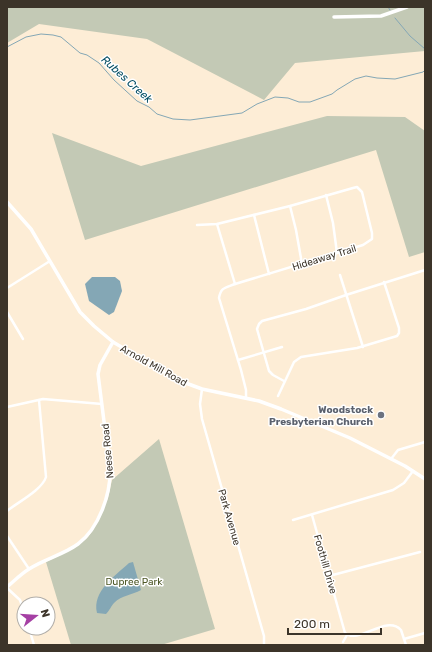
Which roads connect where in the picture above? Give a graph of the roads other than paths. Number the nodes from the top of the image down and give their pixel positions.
1 (408, 7) edge
2 (334, 17) dead end
3 (326, 195) junction
4 (7, 202) edge
5 (290, 206) junction
6 (254, 215) junction
7 (217, 224) junction
8 (197, 225) dead end
9 (337, 253) junction
10 (50, 260) junction
11 (302, 264) junction
12 (425, 270) edge
13 (269, 274) junction
14 (340, 275) dead end
15 (384, 282) junction
16 (235, 284) junction
17 (7, 288) edge
18 (346, 294) junction
19 (7, 312) edge
20 (23, 339) dead end
21 (113, 342) junction
22 (282, 347) dead end
23 (363, 347) junction
24 (263, 353) junction
25 (238, 360) junction
26 (284, 381) junction
27 (202, 388) junction
28 (278, 396) dead end
29 (246, 398) junction
30 (39, 400) junction
31 (102, 404) junction
32 (7, 407) edge
33 (425, 442) edge
34 (391, 459) junction
35 (412, 471) junction
36 (425, 479) edge
37 (7, 511) edge
38 (312, 515) junction
39 (293, 520) dead end
40 (7, 536) edge
41 (420, 552) dead end
42 (29, 569) junction
43 (329, 576) junction
44 (7, 587) edge
45 (16, 596) edge
46 (425, 633) edge
47 (347, 635) junction
48 (404, 639) junction
49 (343, 642) dead end
50 (264, 645) edge
51 (406, 645) edge

1 - 2 main road
3 - 5 street, Hideaway Trail
3 - 9 street
3 - 9 street, Hideaway Trail
4 - 10 main road, Arnold Mill Road
5 - 6 street, Hideaway Trail
5 - 11 street
6 - 7 street, Hideaway Trail
6 - 13 street
7 - 8 street, Hideaway Trail
7 - 16 street
9 - 11 street, Hideaway Trail
10 - 17 street
10 - 21 main road, Arnold Mill Road
11 - 13 street, Hideaway Trail
12 - 15 street
13 - 16 street, Hideaway Trail
14 - 18 street
15 - 18 street
15 - 23 street
16 - 25 street, Hideaway Trail
18 - 23 street
18 - 24 street
19 - 20 street
21 - 27 main road, Arnold Mill Road
21 - 31 main road, Neese Road
22 - 24 street
23 - 26 street
24 - 25 street
24 - 26 street
25 - 29 street, Hideaway Trail
26 - 28 street
27 - 29 main road, Arnold Mill Road
27 - 50 street, Park Avenue
29 - 34 main road, Arnold Mill Road
30 - 31 street
30 - 32 street
30 - 37 street
31 - 42 main road, Neese Road
33 - 34 street
34 - 35 main road, Arnold Mill Road
35 - 36 main road, Arnold Mill Road
35 - 38 street
38 - 39 street
38 - 43 street, Foothill Drive
40 - 42 street
41 - 43 street
42 - 44 main road, Neese Road
43 - 47 street, Foothill Drive
44 - 45 street
46 - 48 street
47 - 48 street
47 - 49 street
48 - 51 street

